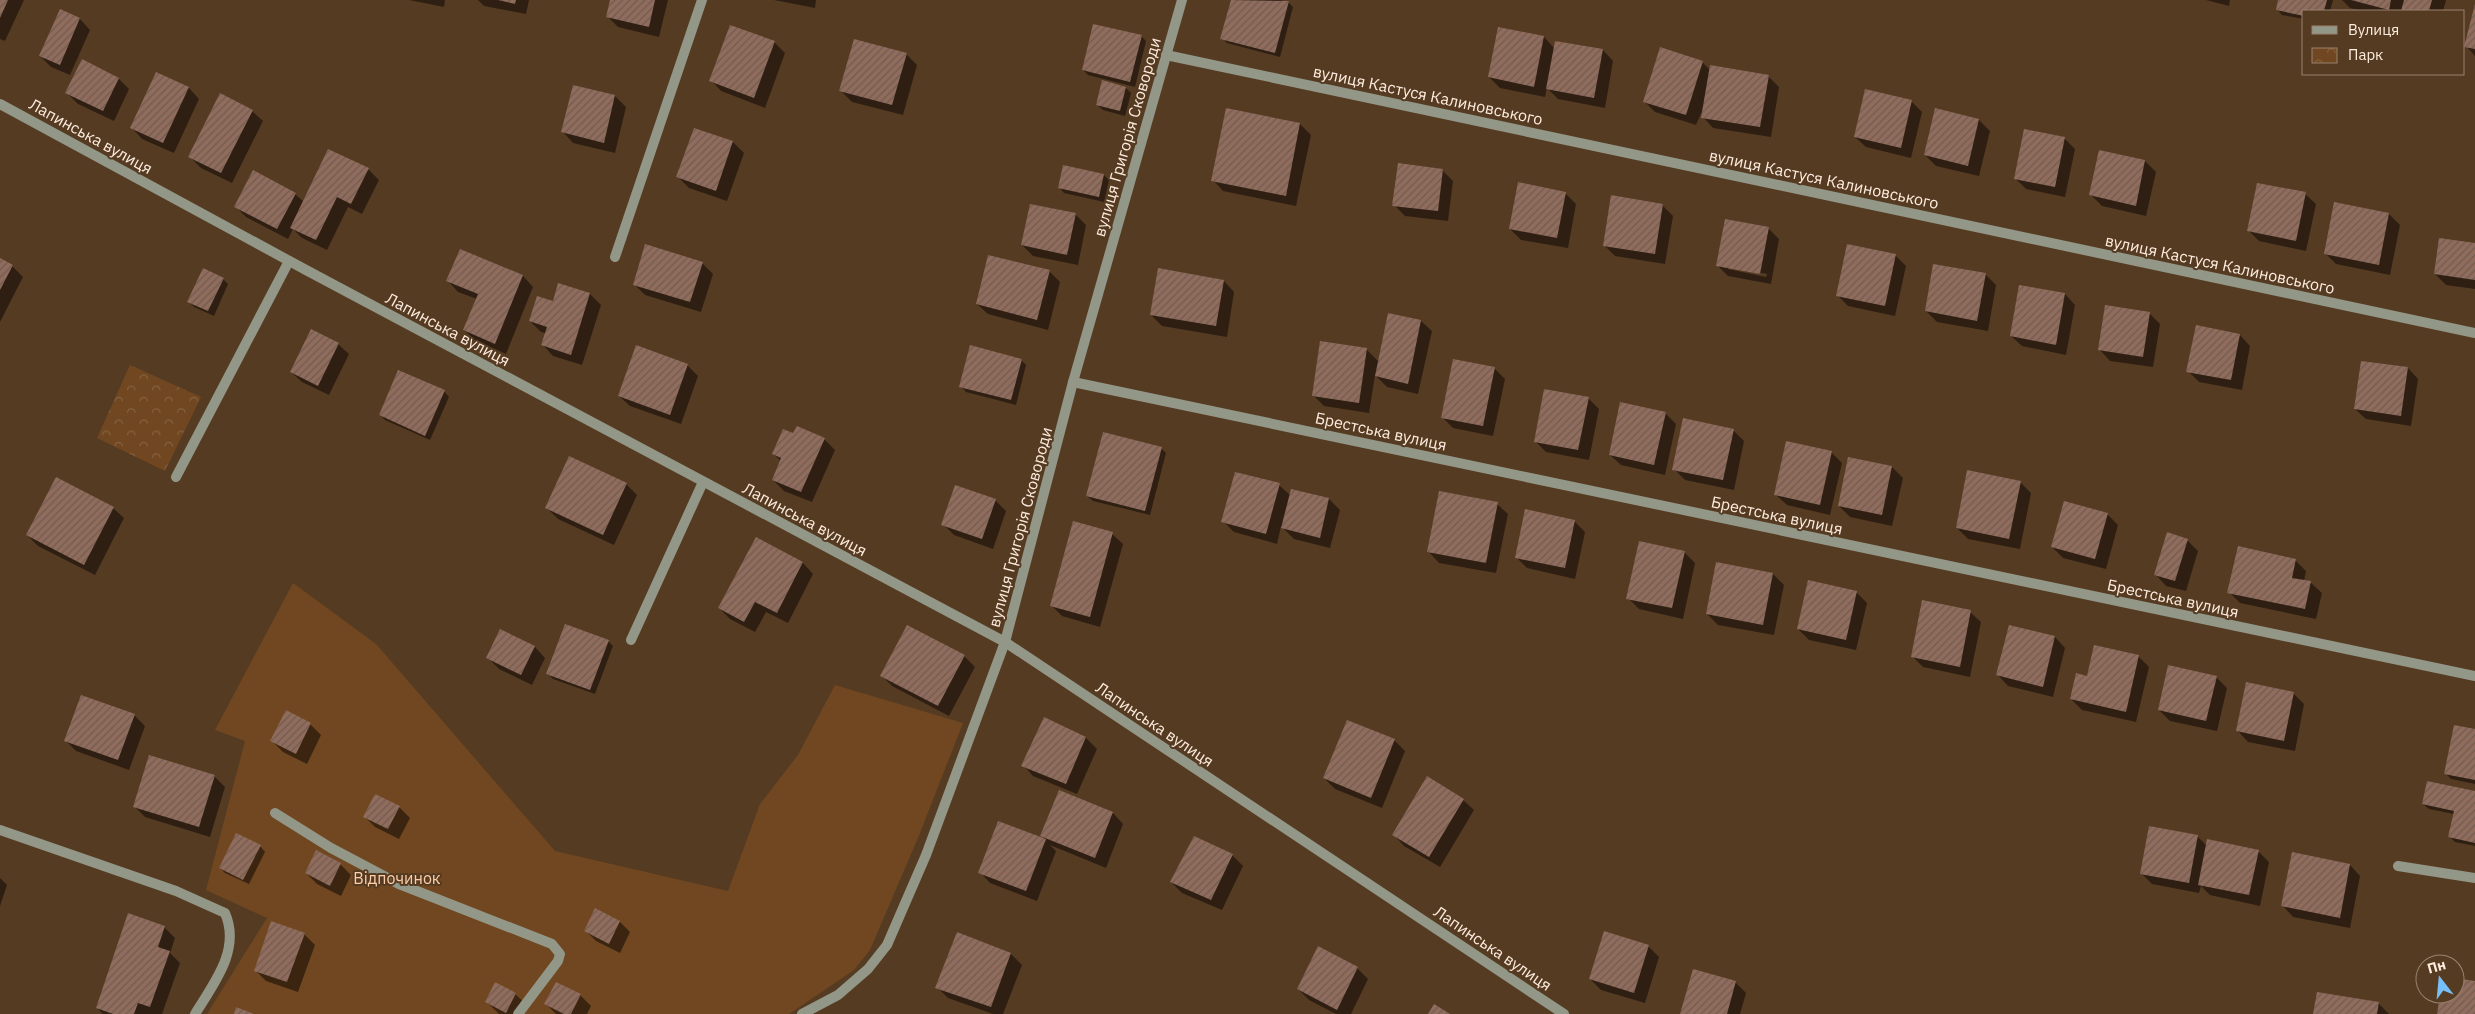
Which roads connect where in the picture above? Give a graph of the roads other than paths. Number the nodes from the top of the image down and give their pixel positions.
1 (702, 0) edge
2 (1182, 0) edge
3 (1166, 55) junction
4 (0, 104) edge
5 (614, 258) dead end
6 (289, 261) junction
7 (2475, 333) edge
8 (1073, 382) junction
9 (176, 478) dead end
10 (703, 482) junction
11 (631, 640) dead end
12 (1005, 642) junction
13 (2475, 676) edge
14 (275, 813) dead end
15 (0, 830) edge
16 (2398, 866) dead end
17 (2475, 878) edge
18 (1550, 1004) junction
19 (195, 1014) edge
20 (518, 1014) edge
21 (802, 1014) edge
22 (1545, 1014) edge
23 (1564, 1014) edge

1 - 5 street
2 - 3 street, вулиця Григорія Сковороди
3 - 7 street, вулиця Кастуся Калиновського
3 - 8 street, вулиця Григорія Сковороди
4 - 6 street, Лапинська вулиця
6 - 9 street
6 - 10 street, Лапинська вулиця
8 - 12 street, вулиця Григорія Сковороди
8 - 13 street, Брестська вулиця
10 - 11 street
10 - 12 street, Лапинська вулиця
12 - 18 street, Лапинська вулиця
12 - 21 street, вулиця Григорія Сковороди
14 - 20 street
15 - 19 street
16 - 17 street
18 - 22 street
18 - 23 street, Лапинська вулиця

